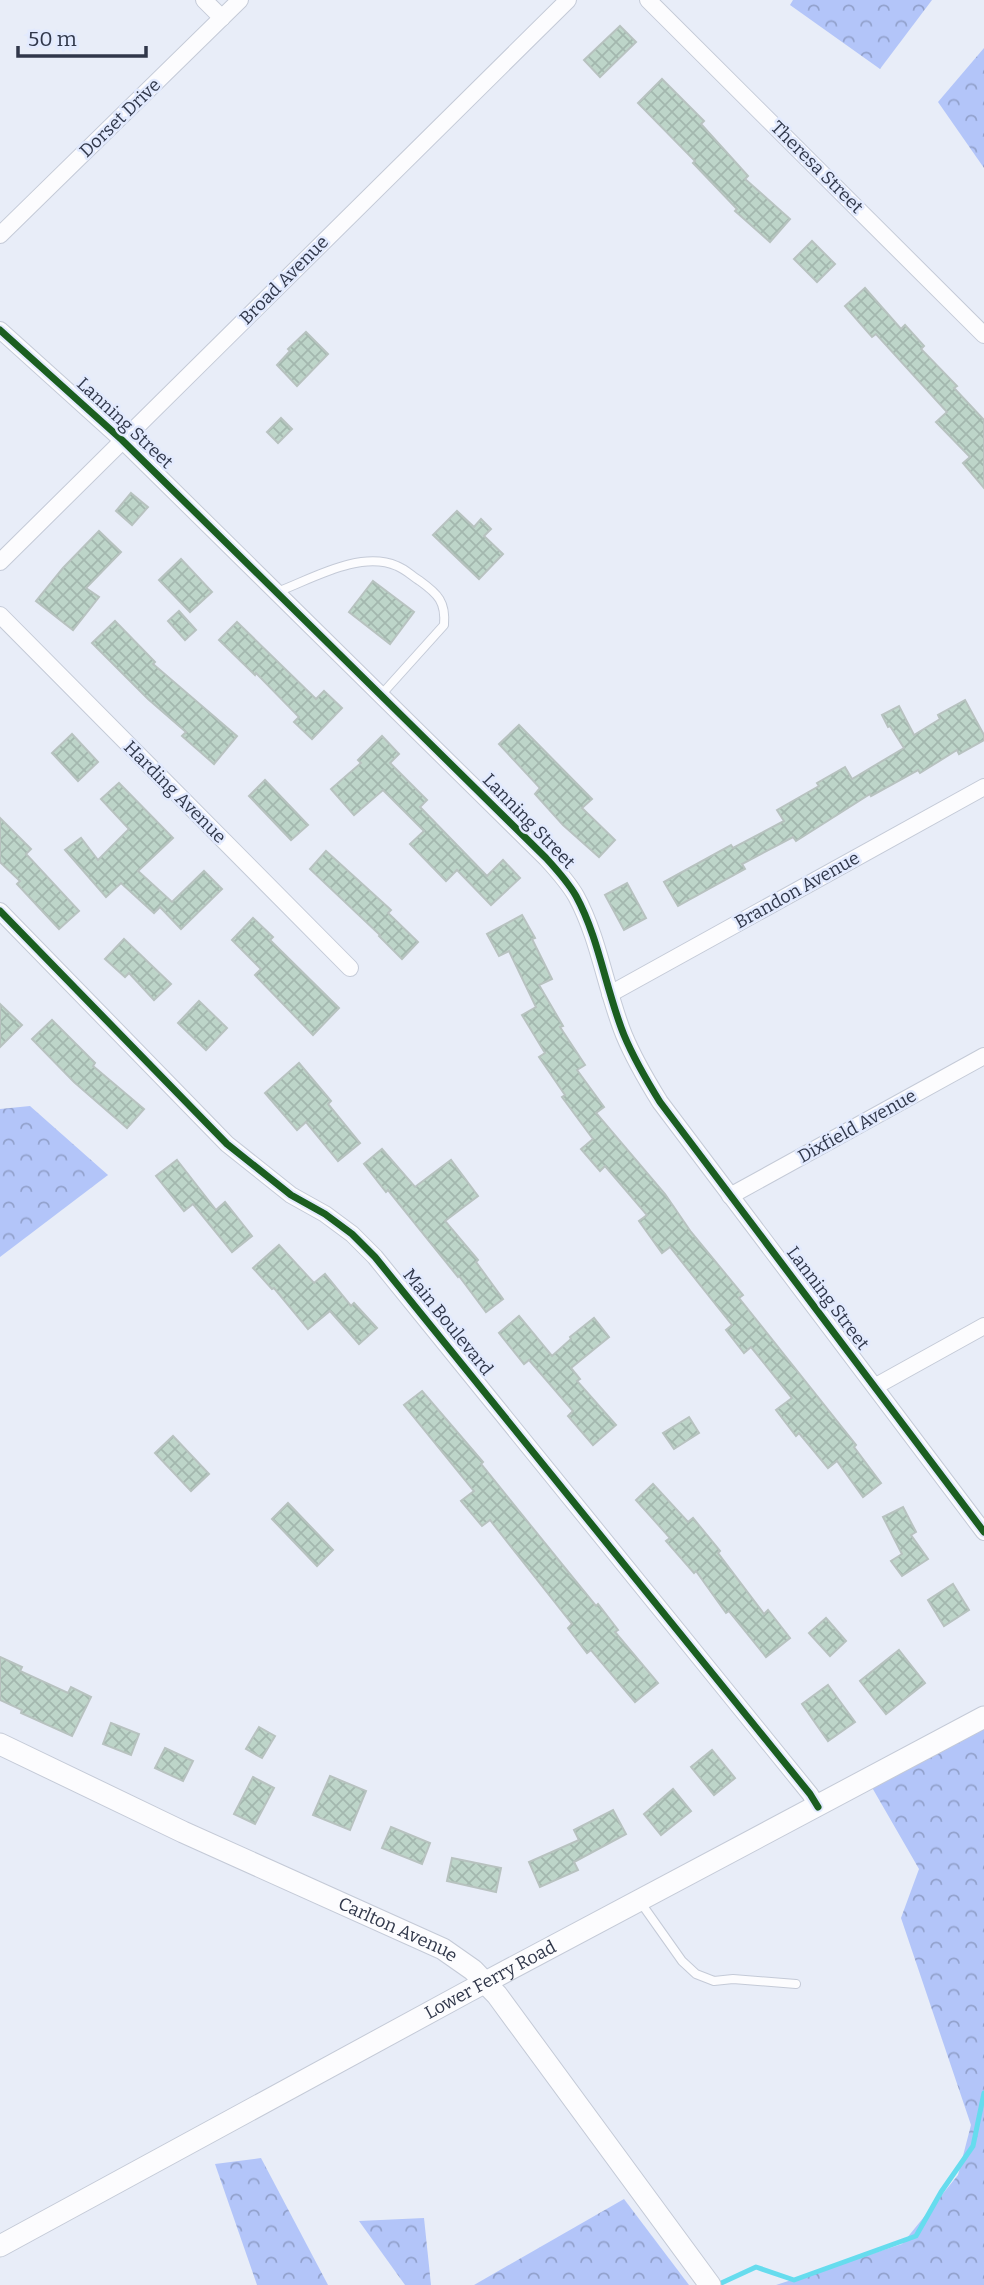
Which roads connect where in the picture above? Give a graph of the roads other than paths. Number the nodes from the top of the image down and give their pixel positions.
1 (204, 0) edge
2 (240, 0) edge
3 (568, 0) edge
4 (648, 0) edge
5 (222, 18) junction
6 (0, 235) edge
7 (0, 330) edge
8 (984, 335) edge
9 (122, 440) junction
10 (0, 562) edge
11 (277, 592) junction
12 (0, 615) edge
13 (381, 695) junction
14 (984, 787) edge
15 (0, 911) edge
16 (350, 968) dead end
17 (610, 994) junction
18 (984, 1056) edge
19 (730, 1196) junction
20 (984, 1326) edge
21 (876, 1386) junction
22 (984, 1532) edge
23 (984, 1717) edge
24 (0, 1744) edge
25 (818, 1807) junction
26 (639, 1900) junction
27 (485, 1982) junction
28 (796, 1984) dead end
29 (0, 2246) edge
30 (710, 2285) edge

1 - 5 street
2 - 5 street, Dorset Drive
3 - 9 street, Broad Avenue
4 - 8 street, Theresa Street
5 - 6 street, Dorset Drive
7 - 9 street, Lanning Street
9 - 10 street, Broad Avenue
9 - 11 street, Lanning Street
11 - 13 street, Lanning Street
11 - 13 lane
12 - 16 street, Harding Avenue
13 - 17 street, Lanning Street
14 - 17 street, Brandon Avenue
15 - 25 street, Main Boulevard
17 - 19 street, Lanning Street
18 - 19 street, Dixfield Avenue
19 - 21 street, Lanning Street
20 - 21 street
21 - 22 street, Lanning Street
23 - 25 street, Lower Ferry Road
24 - 27 street, Carlton Avenue
25 - 26 street, Lower Ferry Road
26 - 27 street, Lower Ferry Road
26 - 28 lane
27 - 29 street, Lower Ferry Road
27 - 30 street, Carlton Avenue

